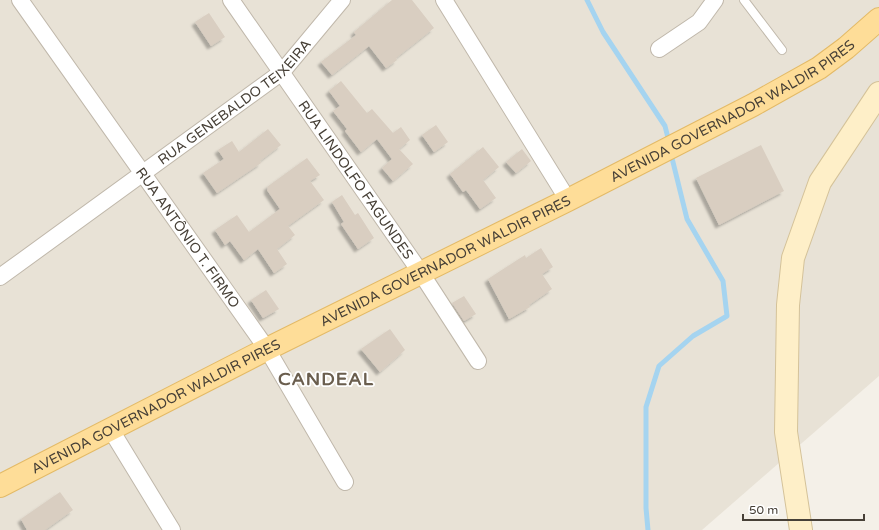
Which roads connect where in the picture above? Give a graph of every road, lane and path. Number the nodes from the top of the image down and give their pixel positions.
1 (20, 0) edge
2 (231, 0) edge
3 (342, 0) edge
4 (444, 0) edge
5 (714, 0) edge
6 (744, 0) edge
7 (879, 19) edge
8 (659, 49) dead end
9 (782, 50) dead end
10 (282, 72) junction
11 (879, 93) edge
12 (141, 173) junction
13 (568, 200) junction
14 (421, 273) junction
15 (0, 276) edge
16 (267, 349) junction
17 (478, 361) dead end
18 (111, 430) junction
19 (345, 482) dead end
20 (0, 486) edge
21 (172, 530) edge
22 (801, 530) edge

1 - 12 street, RUA ANTÔNIO T. FIRMO
2 - 10 street, RUA LINDOLFO FAGUNDES
3 - 10 street, RUA GENEBALDO TEIXEIRA
4 - 13 street
5 - 8 street
6 - 9 lane
7 - 13 main road, AVENIDA GOVERNADOR WALDIR PIRES
10 - 12 street, RUA GENEBALDO TEIXEIRA
10 - 14 street, RUA LINDOLFO FAGUNDES
11 - 22 street
12 - 15 street, RUA GENEBALDO TEIXEIRA
12 - 16 street, RUA ANTÔNIO T. FIRMO
13 - 14 main road, AVENIDA GOVERNADOR WALDIR PIRES
14 - 16 main road, AVENIDA GOVERNADOR WALDIR PIRES
14 - 17 street, RUA LINDOLFO FAGUNDES
16 - 18 main road, AVENIDA GOVERNADOR WALDIR PIRES
16 - 19 street, RUA ANTÔNIO T. FIRMO
18 - 20 main road, AVENIDA GOVERNADOR WALDIR PIRES
18 - 21 street

